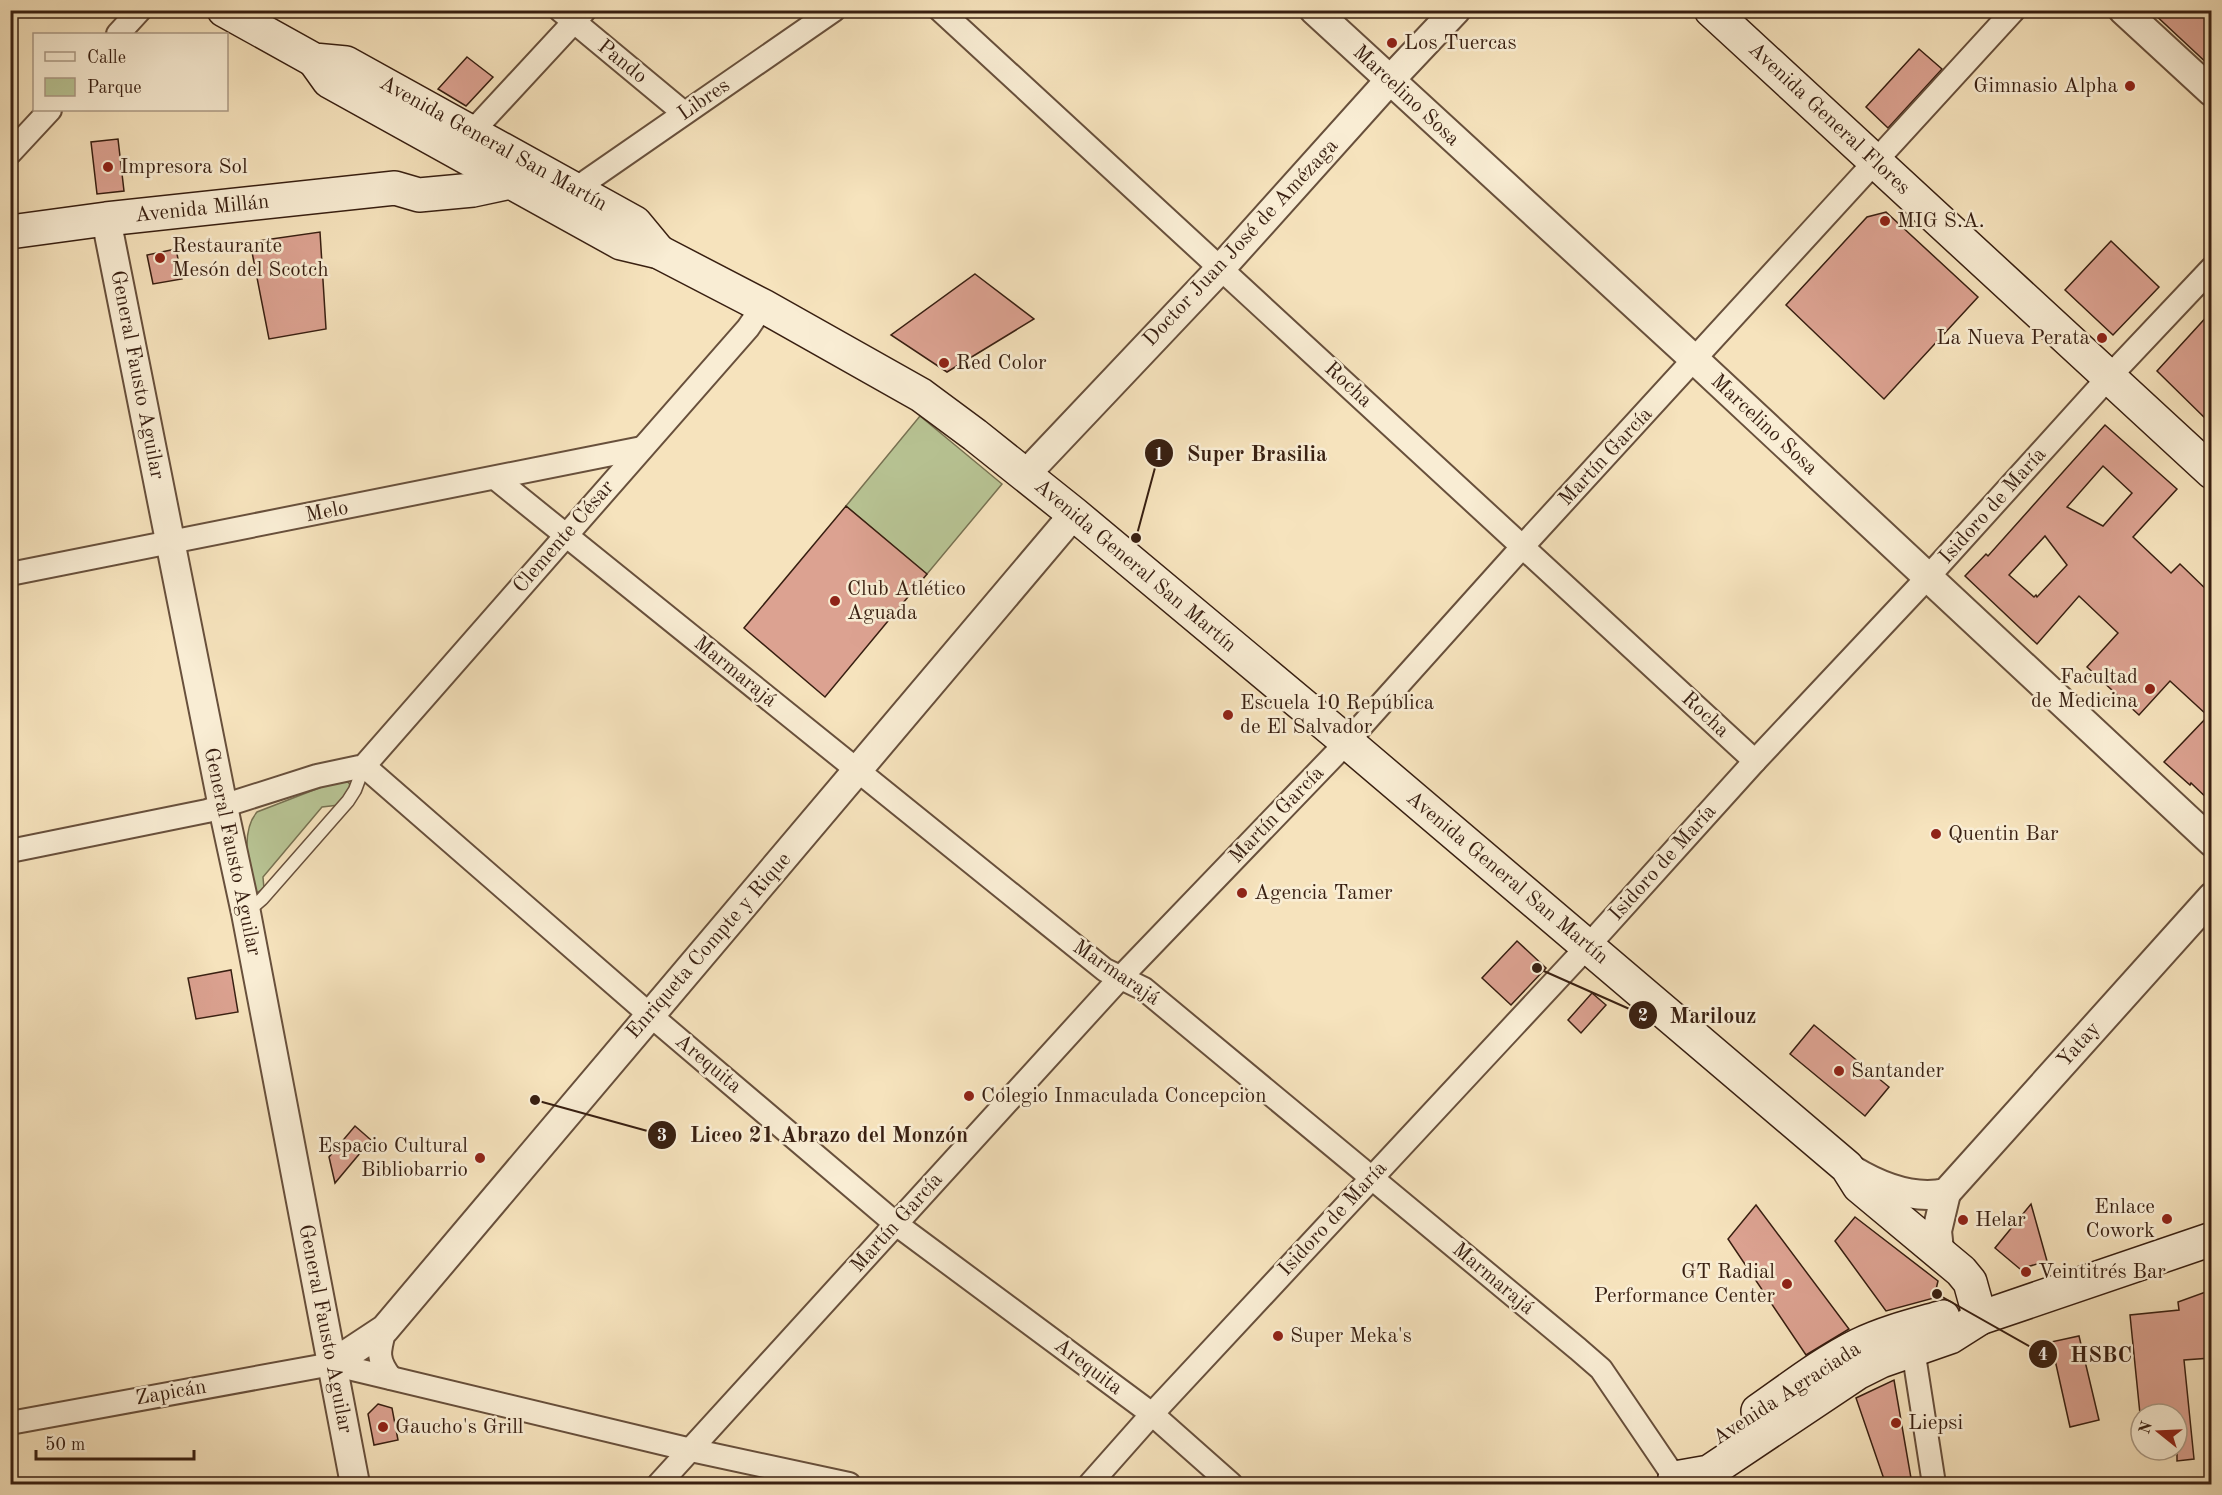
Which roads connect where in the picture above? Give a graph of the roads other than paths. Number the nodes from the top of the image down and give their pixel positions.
1 (140, 10) edge
2 (224, 10) edge
3 (834, 10) edge
4 (940, 10) edge
5 (1314, 10) edge
6 (1456, 10) edge
7 (1711, 10) edge
8 (2014, 10) edge
9 (2123, 10) edge
10 (573, 14) edge
11 (119, 33) edge
12 (1389, 81) junction
13 (2211, 92) edge
14 (49, 111) edge
15 (684, 113) junction
16 (475, 144) junction
17 (10, 153) edge
18 (1877, 163) junction
19 (511, 182) junction
20 (395, 188) junction
21 (574, 190) junction
22 (106, 219) junction
23 (10, 232) edge
24 (659, 252) junction
25 (1221, 268) junction
26 (2211, 268) edge
27 (763, 306) junction
28 (1695, 360) junction
29 (2109, 377) junction
30 (642, 448) junction
31 (2211, 472) edge
32 (1025, 475) junction
33 (495, 478) junction
34 (1074, 514) junction
35 (566, 535) junction
36 (170, 544) junction
37 (1523, 546) junction
38 (10, 574) edge
39 (1928, 577) junction
40 (1347, 742) junction
41 (1755, 761) junction
42 (364, 766) junction
43 (858, 771) junction
44 (223, 807) junction
45 (2211, 842) edge
46 (10, 851) edge
47 (2211, 897) edge
48 (246, 913) junction
49 (1588, 946) junction
50 (1121, 978) junction
51 (650, 1015) junction
52 (1847, 1167) junction
53 (1371, 1178) junction
54 (1934, 1194) junction
55 (896, 1224) junction
56 (2211, 1239) edge
57 (1939, 1250) junction
58 (1980, 1318) junction
59 (385, 1329) junction
60 (1913, 1349) junction
61 (332, 1364) junction
62 (391, 1378) junction
63 (1152, 1414) junction
64 (10, 1423) edge
65 (692, 1450) junction
66 (1670, 1481) edge
67 (355, 1485) edge
68 (659, 1485) edge
69 (849, 1485) edge
70 (1090, 1485) edge
71 (1231, 1485) edge
72 (1934, 1485) edge

1 - 11 street
2 - 16 main road, Avenida General San Martín
3 - 15 street, Libres
4 - 25 street, Rocha
5 - 12 street, Marcelino Sosa
6 - 12 street, Doctor Juan José de Amézaga
7 - 18 main road, Avenida General Flores
8 - 18 street, Martín García
9 - 13 street
10 - 15 street, Pando
10 - 16 street
12 - 25 street, Doctor Juan José de Amézaga
12 - 28 street, Marcelino Sosa
14 - 17 street
15 - 21 street, Libres
16 - 19 main road, Avenida General San Martín
16 - 20 main road, Avenida Millán
16 - 21 main road, Avenida General San Martín
18 - 28 street, Martín García
18 - 29 main road, Avenida General Flores
19 - 20 main road, Avenida Millán
19 - 24 main road, Avenida General San Martín
20 - 22 main road, Avenida Millán
21 - 24 main road, Avenida General San Martín
22 - 23 main road, Avenida Millán
22 - 36 street, General Fausto Aguilar
24 - 27 main road, Avenida General San Martín
25 - 32 street, Doctor Juan José de Amézaga
25 - 37 street, Rocha
26 - 29 street, Isidoro de María
27 - 30 street, Clemente César
27 - 32 main road, Avenida General San Martín
28 - 37 street, Martín García
28 - 39 street, Marcelino Sosa
29 - 31 main road, Avenida General Flores
29 - 39 street, Isidoro de María
30 - 33 street, Melo
30 - 35 street, Clemente César
32 - 34 main road, Avenida General San Martín
33 - 35 street, Marmarajá
33 - 36 street, Melo
34 - 40 main road, Avenida General San Martín
34 - 43 street, Enriqueta Compte y Rique
35 - 42 street, Clemente César
35 - 43 street, Marmarajá
36 - 38 street, Melo
36 - 44 street, General Fausto Aguilar
37 - 40 street, Martín García
37 - 41 street, Rocha
39 - 41 street, Isidoro de María
39 - 45 street, Marcelino Sosa
40 - 49 main road, Avenida General San Martín
40 - 50 street, Martín García
41 - 49 street, Isidoro de María
42 - 44 street
42 - 48 lane, Clemente César
42 - 51 street, Arequita
43 - 50 street, Marmarajá
43 - 51 street, Enriqueta Compte y Rique
44 - 46 street
44 - 48 street, General Fausto Aguilar
47 - 54 street, Yatay
48 - 61 street, General Fausto Aguilar
49 - 52 main road, Avenida General San Martín
49 - 53 street, Isidoro de María
50 - 53 street, Marmarajá
50 - 55 street, Martín García
51 - 55 street, Arequita
51 - 59 street, Enriqueta Compte y Rique
52 - 54 street, Avenida General San Martín
52 - 57 main road, Avenida General San Martín
53 - 63 street, Isidoro de María
53 - 66 street, Marmarajá
54 - 57 street, Yatay
55 - 63 street, Arequita
55 - 65 street, Martín García
56 - 58 main road, Avenida Agraciada
57 - 58 main road, Avenida General San Martín
58 - 60 main road, Avenida Agraciada
58 - 66 main road, Avenida Agraciada
59 - 61 street, Enriqueta Compte y Rique
59 - 62 street
60 - 66 main road, Avenida Agraciada
60 - 72 street
61 - 62 street
61 - 64 street, Zapicán
61 - 67 street, General Fausto Aguilar
62 - 65 street
63 - 70 street, Isidoro de María
63 - 71 street, Arequita
65 - 68 street, Martín García
65 - 69 street

